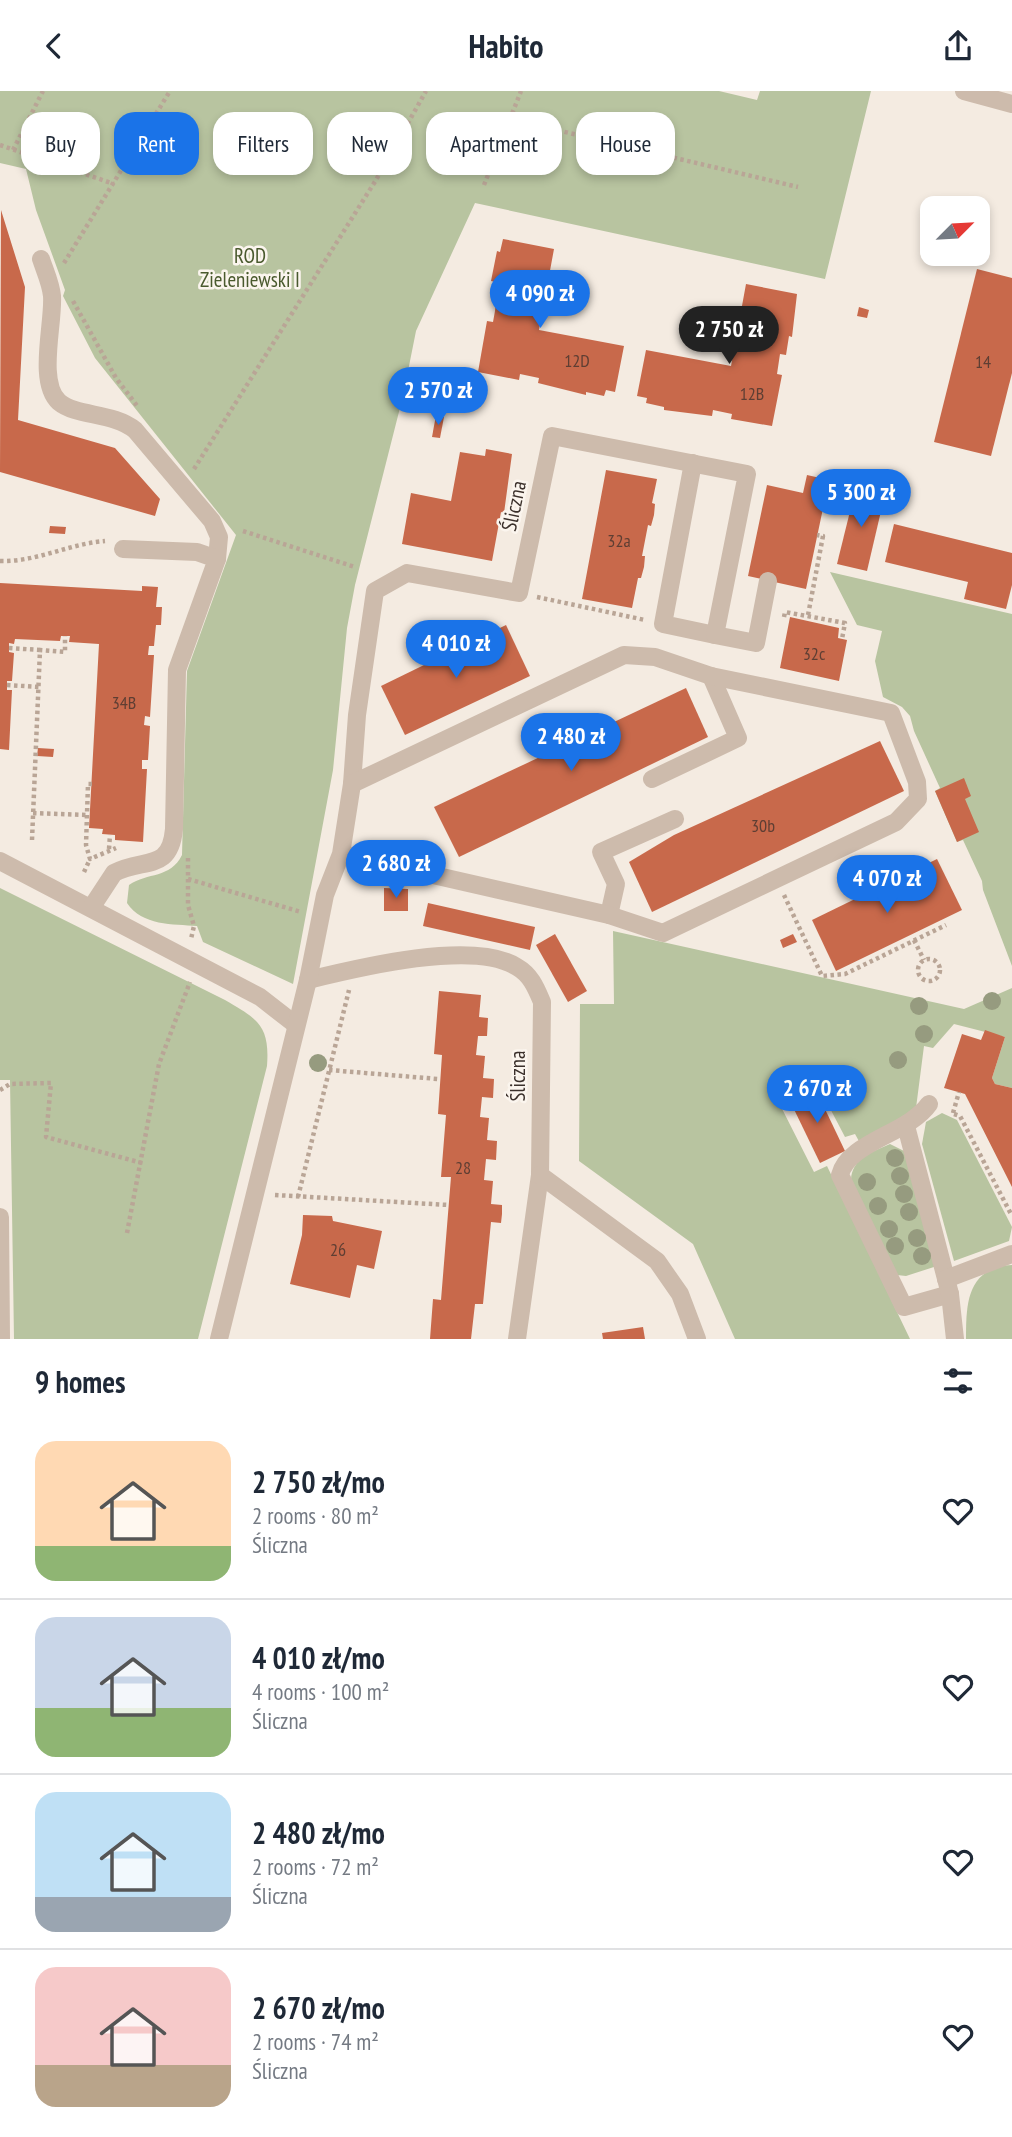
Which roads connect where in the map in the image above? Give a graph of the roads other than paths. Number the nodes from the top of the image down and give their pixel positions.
1 (964, 91) edge
2 (1012, 104) edge
3 (41, 259) dead end
4 (693, 463) junction
5 (121, 544) road end
6 (217, 559) junction
7 (768, 581) dead end
8 (715, 635) junction
9 (711, 676) junction
10 (652, 779) dead end
11 (352, 784) junction
12 (675, 818) dead end
13 (341, 854) junction
14 (0, 861) edge
15 (91, 908) junction
16 (610, 915) junction
17 (308, 980) junction
18 (296, 1025) junction
19 (929, 1104) dead end
20 (906, 1126) junction
21 (540, 1175) junction
22 (0, 1217) edge
23 (1012, 1254) edge
24 (948, 1286) junction
25 (1, 1339) edge
26 (219, 1339) edge
27 (517, 1339) edge
28 (697, 1339) edge
29 (955, 1339) edge

1 - 2 street
3 - 6 street
4 - 8 street
4 - 8 street, Śliczna
4 - 11 street, Śliczna
5 - 6 street
6 - 15 street
7 - 8 street
9 - 10 street
9 - 11 street
9 - 16 street
11 - 13 street
12 - 16 street
13 - 16 street
13 - 17 street
14 - 15 street
15 - 18 street
17 - 18 street
17 - 21 street, Śliczna
18 - 26 street
19 - 20 street
20 - 24 street
20 - 24 street
21 - 27 street, Śliczna
21 - 28 street
22 - 25 street
23 - 24 street
24 - 29 street

